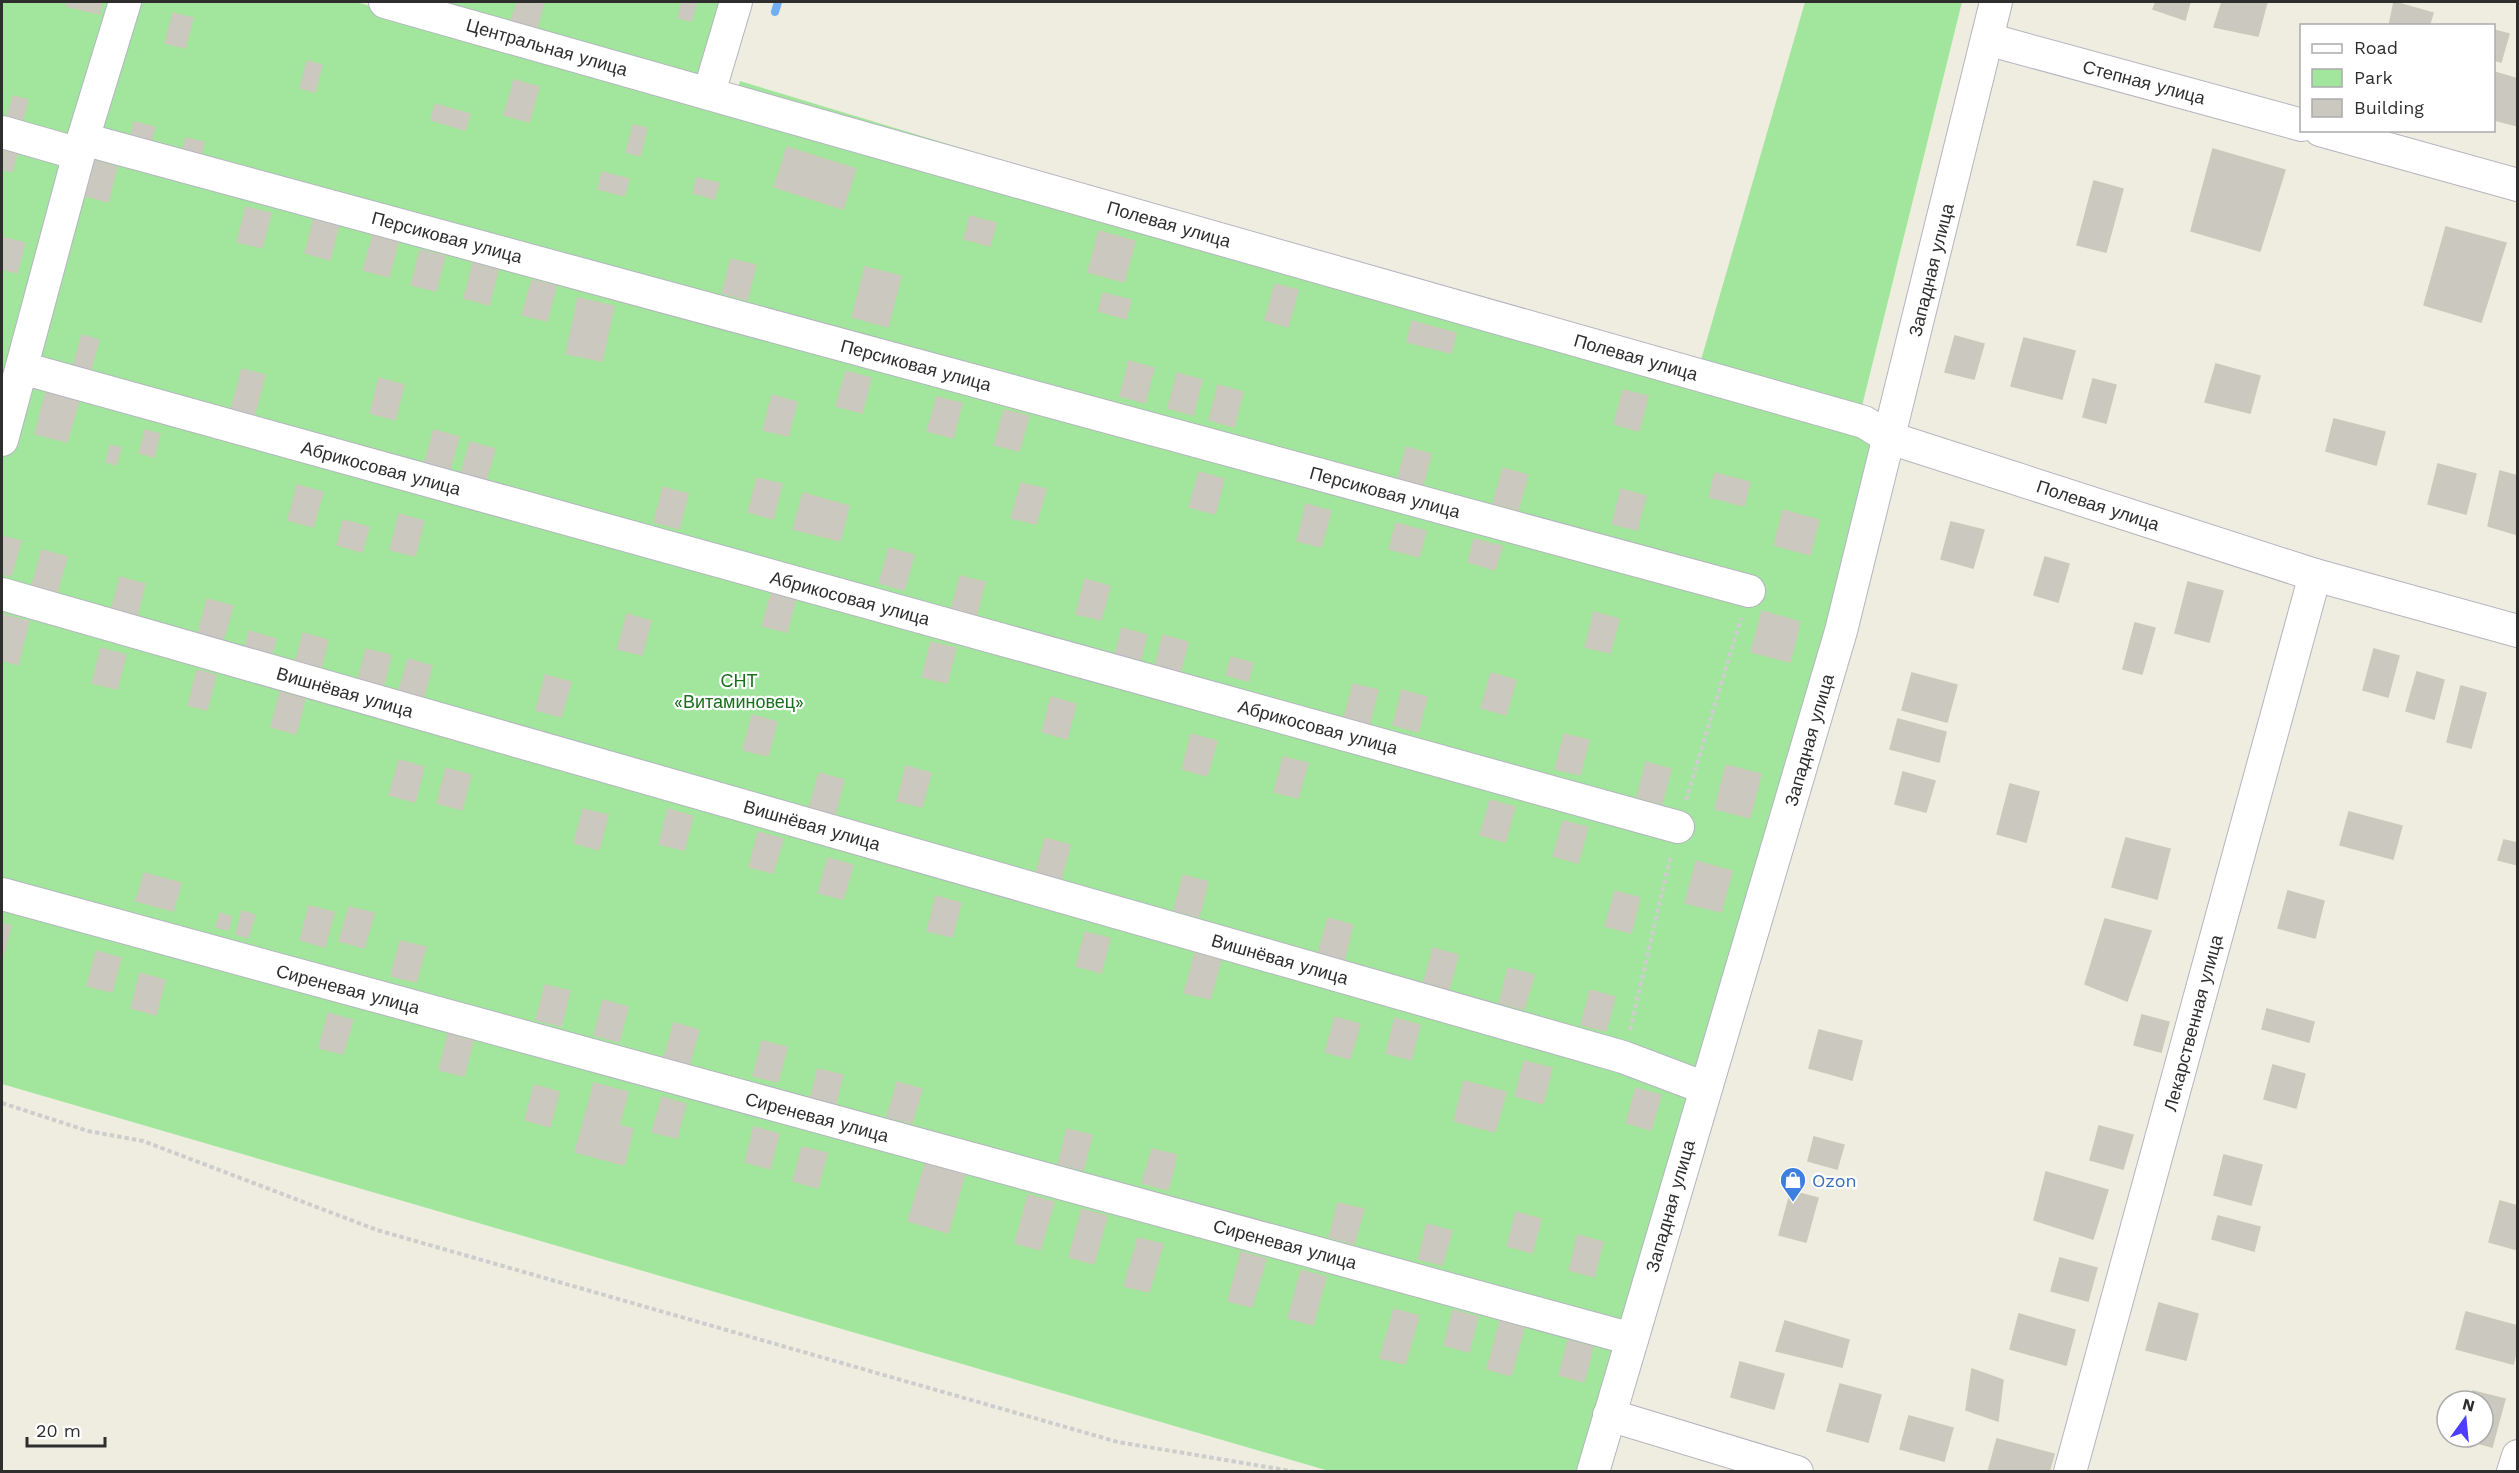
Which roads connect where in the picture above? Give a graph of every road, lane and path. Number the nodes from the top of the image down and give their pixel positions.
1 (125, 2) edge
2 (385, 2) edge
3 (736, 2) edge
4 (1996, 2) edge
5 (1987, 39) junction
6 (709, 93) junction
7 (747, 105) joint
8 (2300, 125) edge
9 (2, 132) edge
10 (2327, 132) edge
11 (81, 146) junction
12 (2517, 185) edge
13 (16, 359) edge
14 (1890, 438) junction
15 (2, 440) edge
16 (2316, 575) junction
17 (1749, 591) dead end
18 (2, 594) edge
19 (2517, 631) edge
20 (1678, 827) dead end
21 (2, 894) edge
22 (1705, 1088) junction
23 (2, 1103) edge
24 (1632, 1339) junction
25 (1609, 1415) junction
26 (2517, 1456) edge
27 (1297, 1472) edge
28 (1593, 1472) edge
29 (1797, 1472) edge
30 (2070, 1472) edge
31 (2513, 1472) edge

1 - 11 street
2 - 6 street, Центральная улица
3 - 6 street
4 - 5 street, Западная улица
5 - 8 street, Степная улица
5 - 14 street, Западная улица
6 - 7 street, Центральная улица
7 - 14 street, Полевая улица
9 - 11 street, Персиковая улица
10 - 12 street
11 - 13 street
11 - 17 street, Персиковая улица
13 - 15 street
13 - 20 street, Абрикосовая улица
14 - 16 street, Полевая улица
14 - 22 street, Западная улица
16 - 19 street, Полевая улица
16 - 30 street, Лекарственная улица
18 - 22 street, Вишнёвая улица
21 - 24 street, Сиреневая улица
22 - 24 street, Западная улица
23 - 27 path
24 - 25 street, Западная улица
25 - 28 street, Западная улица
25 - 29 street
26 - 31 street

